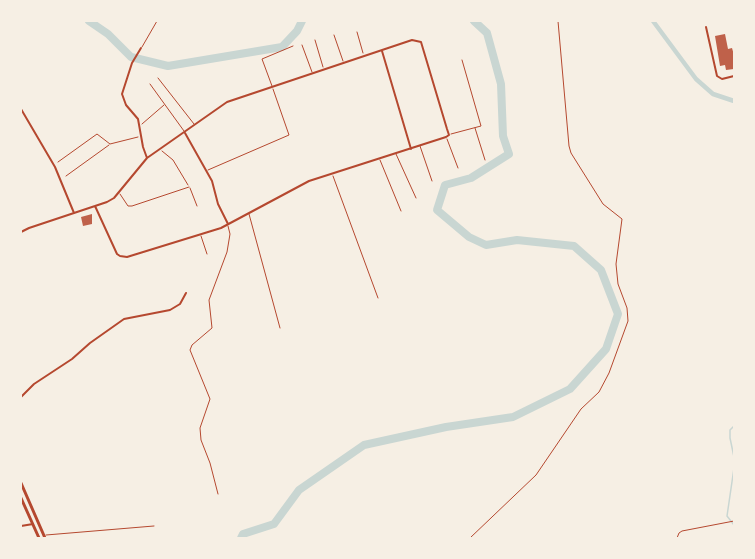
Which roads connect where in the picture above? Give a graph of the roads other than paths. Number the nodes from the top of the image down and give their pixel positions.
1 (157, 21) edge
2 (558, 21) edge
3 (706, 27) dead end
4 (357, 32) dead end
5 (334, 35) dead end
6 (315, 40) dead end
7 (302, 45) dead end
8 (293, 46) dead end
9 (141, 48) joint
10 (382, 51) junction
11 (364, 57) junction
12 (462, 60) dead end
13 (344, 63) junction
14 (324, 69) junction
15 (313, 73) junction
16 (734, 76) edge
17 (158, 78) dead end
18 (150, 84) dead end
19 (273, 87) junction
20 (165, 104) junction
21 (21, 109) edge
22 (194, 124) junction
23 (140, 125) junction
24 (475, 128) junction
25 (185, 133) junction
26 (448, 136) junction
27 (140, 137) junction
28 (110, 144) junction
29 (420, 147) junction
30 (411, 149) junction
31 (160, 150) junction
32 (396, 154) junction
33 (147, 158) junction
34 (379, 159) junction
35 (485, 160) dead end
36 (58, 162) dead end
37 (458, 168) dead end
38 (207, 171) junction
39 (333, 174) junction
40 (66, 176) dead end
41 (432, 181) dead end
42 (189, 187) junction
43 (119, 192) junction
44 (416, 198) dead end
45 (95, 206) junction
46 (197, 206) dead end
47 (401, 211) dead end
48 (248, 212) junction
49 (74, 213) junction
50 (228, 224) junction
51 (21, 232) edge
52 (200, 234) junction
53 (207, 254) dead end
54 (186, 293) dead end
55 (378, 298) dead end
56 (280, 328) dead end
57 (21, 397) edge
58 (21, 483) edge
59 (218, 494) dead end
60 (21, 498) edge
61 (734, 521) edge
62 (33, 524) junction
63 (21, 526) edge
64 (154, 526) dead end
65 (38, 537) edge
66 (44, 537) edge
67 (470, 538) edge
68 (677, 538) edge

1 - 9 lane
2 - 67 lane
3 - 16 street
4 - 11 lane
5 - 13 lane
6 - 14 lane
7 - 15 lane
8 - 19 lane
9 - 23 street
10 - 11 street
10 - 26 street
10 - 30 street
11 - 13 street
12 - 24 lane
13 - 14 street
14 - 15 street
15 - 19 street
17 - 22 lane
18 - 20 lane
19 - 22 street
19 - 38 lane
20 - 23 lane
20 - 25 lane
21 - 49 street
22 - 25 street
23 - 27 street
24 - 26 lane
24 - 35 lane
25 - 31 street
25 - 38 street
26 - 29 street
26 - 37 lane
27 - 28 lane
27 - 33 street
28 - 36 lane
28 - 40 lane
29 - 30 street
29 - 41 lane
30 - 32 street
31 - 33 street
31 - 42 lane
32 - 34 street
32 - 44 lane
33 - 43 street
34 - 39 street
34 - 47 lane
38 - 50 street
39 - 48 street
39 - 55 lane
42 - 43 lane
42 - 46 lane
43 - 45 street
45 - 49 street
45 - 52 street
48 - 50 street
48 - 56 lane
49 - 51 street
50 - 52 street
50 - 59 lane
52 - 53 lane
54 - 57 street
58 - 66 main road
60 - 62 main road
61 - 68 lane
62 - 63 street
62 - 65 main road
64 - 66 lane
65 - 66 lane

